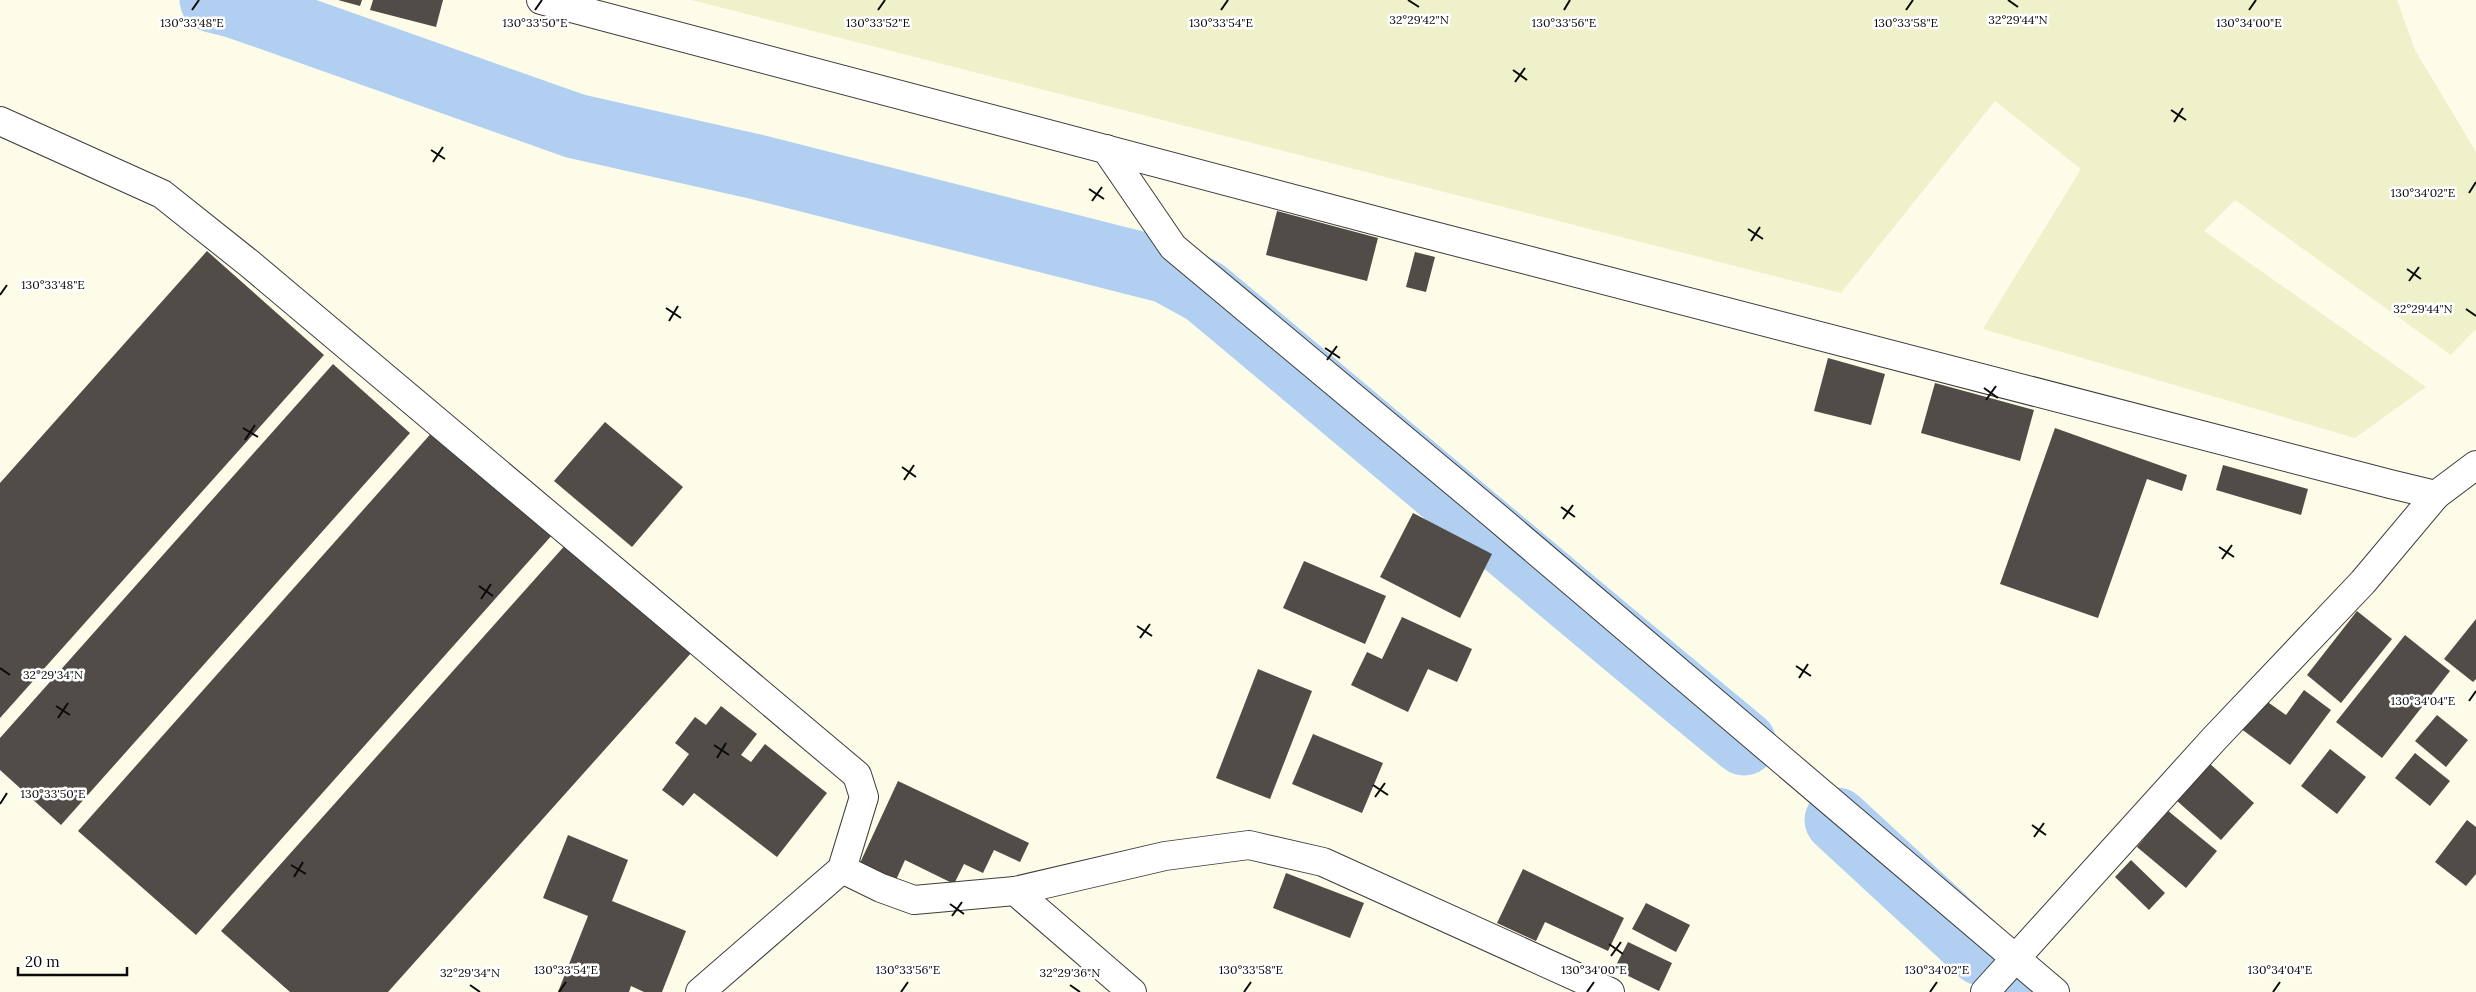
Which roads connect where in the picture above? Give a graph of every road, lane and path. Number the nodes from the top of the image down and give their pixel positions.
1 (542, 0) edge
2 (0, 120) edge
3 (1106, 149) junction
4 (2476, 465) edge
5 (2436, 494) junction
6 (842, 869) junction
7 (1015, 891) junction
8 (2015, 960) junction
9 (700, 992) edge
10 (1132, 992) edge
11 (1610, 992) edge
12 (1985, 992) edge
13 (2055, 992) edge

1 - 3 street
2 - 6 street
3 - 5 street
3 - 8 street
4 - 5 street
5 - 8 street
6 - 7 street
6 - 9 street
7 - 10 street
7 - 11 street
8 - 12 street
8 - 13 street

